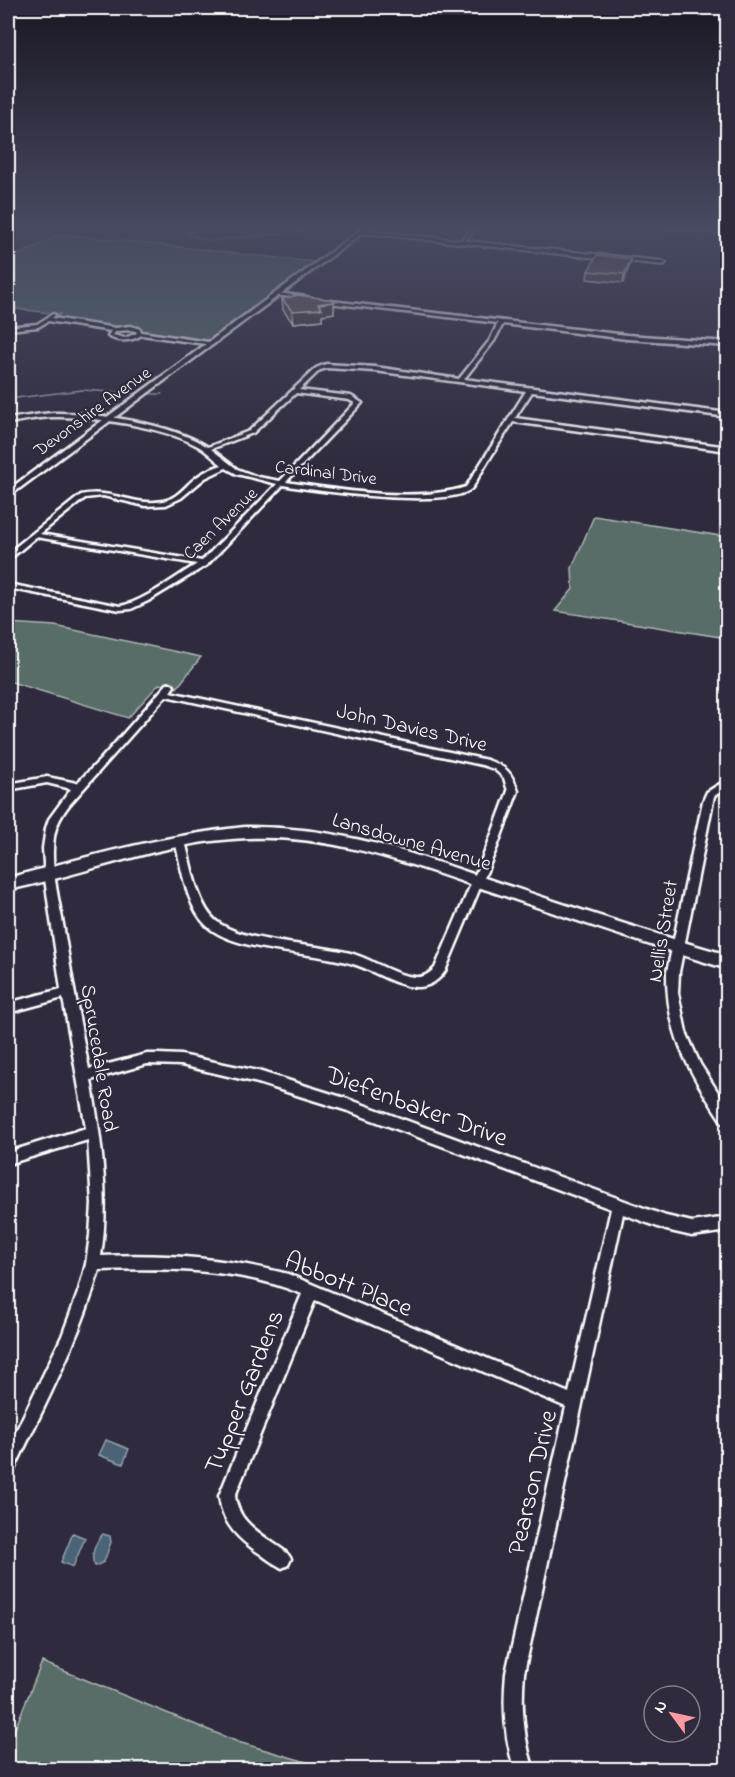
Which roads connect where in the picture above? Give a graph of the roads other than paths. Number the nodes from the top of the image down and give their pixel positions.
1 (257, 309) edge
2 (396, 309) edge
3 (501, 322) junction
4 (8, 329) edge
5 (117, 330) junction
6 (141, 333) junction
7 (212, 343) junction
8 (728, 344) edge
9 (460, 381) junction
10 (530, 390) junction
11 (295, 391) junction
12 (728, 415) edge
13 (513, 420) junction
14 (8, 421) edge
15 (107, 421) junction
16 (207, 449) junction
17 (728, 449) edge
18 (225, 466) junction
19 (283, 483) junction
20 (8, 494) edge
21 (34, 535) junction
22 (8, 556) edge
23 (204, 563) junction
24 (8, 586) edge
25 (167, 690) joint
26 (728, 782) edge
27 (8, 787) edge
28 (79, 787) junction
29 (180, 841) junction
30 (50, 873) junction
31 (478, 881) junction
32 (8, 884) edge
33 (678, 947) junction
34 (728, 962) edge
35 (67, 992) junction
36 (8, 1008) edge
37 (84, 1076) junction
38 (728, 1119) edge
39 (92, 1132) junction
40 (8, 1158) edge
41 (618, 1206) junction
42 (728, 1224) edge
43 (93, 1263) junction
44 (311, 1291) junction
45 (575, 1403) junction
46 (9, 1458) edge
47 (282, 1559) dead end
48 (525, 1770) edge

1 - 7 main road, Devonshire Avenue
2 - 3 street
3 - 8 street
3 - 9 street
4 - 5 street
5 - 6 street
5 - 6 street
6 - 7 street
7 - 15 main road, Devonshire Avenue
9 - 10 street
9 - 11 street
10 - 12 street
10 - 13 street, Cardinal Drive
11 - 16 street
11 - 19 street, Caen Avenue
13 - 17 street
13 - 19 street, Cardinal Drive
14 - 15 street, Cardinal Drive
15 - 16 street, Cardinal Drive
15 - 20 main road, Devonshire Avenue
16 - 18 street, Cardinal Drive
18 - 19 street, Cardinal Drive
18 - 21 street, Caen Avenue
19 - 23 street, Caen Avenue
21 - 22 street, Caen Avenue
21 - 23 street
23 - 24 street, Caen Avenue
25 - 28 street, Sprucedale Road
25 - 31 street, John Davies Drive
26 - 33 street, Nellis Street
27 - 28 street
28 - 30 street, Sprucedale Road
29 - 30 main road, Lansdowne Avenue
29 - 31 main road, Lansdowne Avenue
29 - 31 street, John Davies Drive
30 - 32 main road, Lansdowne Avenue
30 - 35 street, Sprucedale Road
31 - 33 main road, Lansdowne Avenue
33 - 34 main road, Lansdowne Avenue
33 - 38 street, Nellis Street
35 - 36 street
35 - 37 street, Sprucedale Road
37 - 39 street, Sprucedale Road
37 - 41 street, Diefenbaker Drive
39 - 40 street
39 - 43 street, Sprucedale Road
41 - 42 street, Diefenbaker Drive
41 - 45 street, Pearson Drive
43 - 44 street, Abbott Place
43 - 46 street, Sprucedale Road
44 - 45 street, Abbott Place
44 - 47 street, Tupper Gardens
45 - 48 street, Pearson Drive

